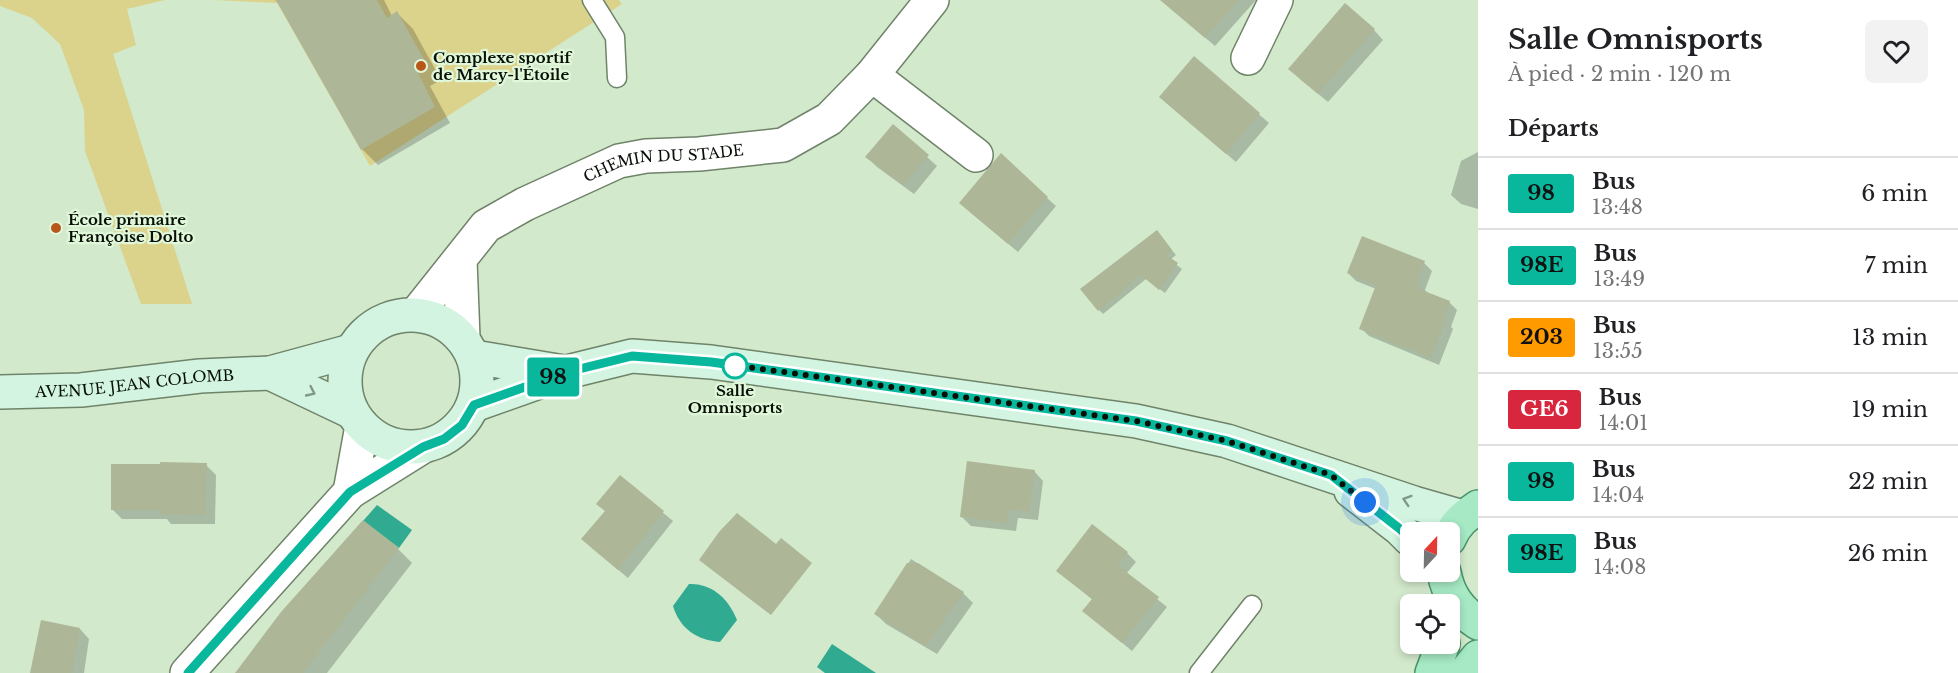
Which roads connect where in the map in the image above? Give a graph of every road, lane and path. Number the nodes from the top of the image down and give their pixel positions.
1 (592, 0) edge
2 (932, 0) edge
3 (1276, 0) edge
4 (1248, 58) dead end
5 (872, 75) junction
6 (617, 78) dead end
7 (976, 155) dead end
8 (460, 260) junction
9 (416, 314) junction
10 (468, 348) junction
11 (351, 351) junction
12 (567, 372) junction
13 (270, 373) junction
14 (0, 392) edge
15 (474, 405) junction
16 (357, 419) junction
17 (423, 447) junction
18 (1331, 475) junction
19 (350, 492) junction
20 (1464, 521) edge
21 (1400, 529) edge
22 (1448, 591) edge
23 (1252, 606) dead end
24 (1478, 623) edge
25 (1439, 654) edge
26 (1478, 657) edge
27 (188, 673) edge
28 (1199, 673) edge
29 (1432, 673) edge
30 (1465, 673) edge

1 - 6 lane
2 - 5 street, CHEMIN DU STADE
3 - 4 street
5 - 7 street
5 - 8 street, CHEMIN DU STADE
8 - 9 street, CHEMIN DU STADE
8 - 10 street
9 - 10 street
9 - 11 street
10 - 12 street
10 - 15 street
11 - 13 street, AVENUE JEAN COLOMB
11 - 16 street
12 - 15 street
12 - 18 street
13 - 14 street, AVENUE JEAN COLOMB
13 -> 16 street, AVENUE JEAN COLOMB
15 - 17 street
16 - 17 street
16 - 19 street
17 - 19 street
20 -> 18 street
18 - 21 street
19 - 27 street
22 - 24 main road
23 - 28 lane
25 - 29 main road
26 - 30 main road

